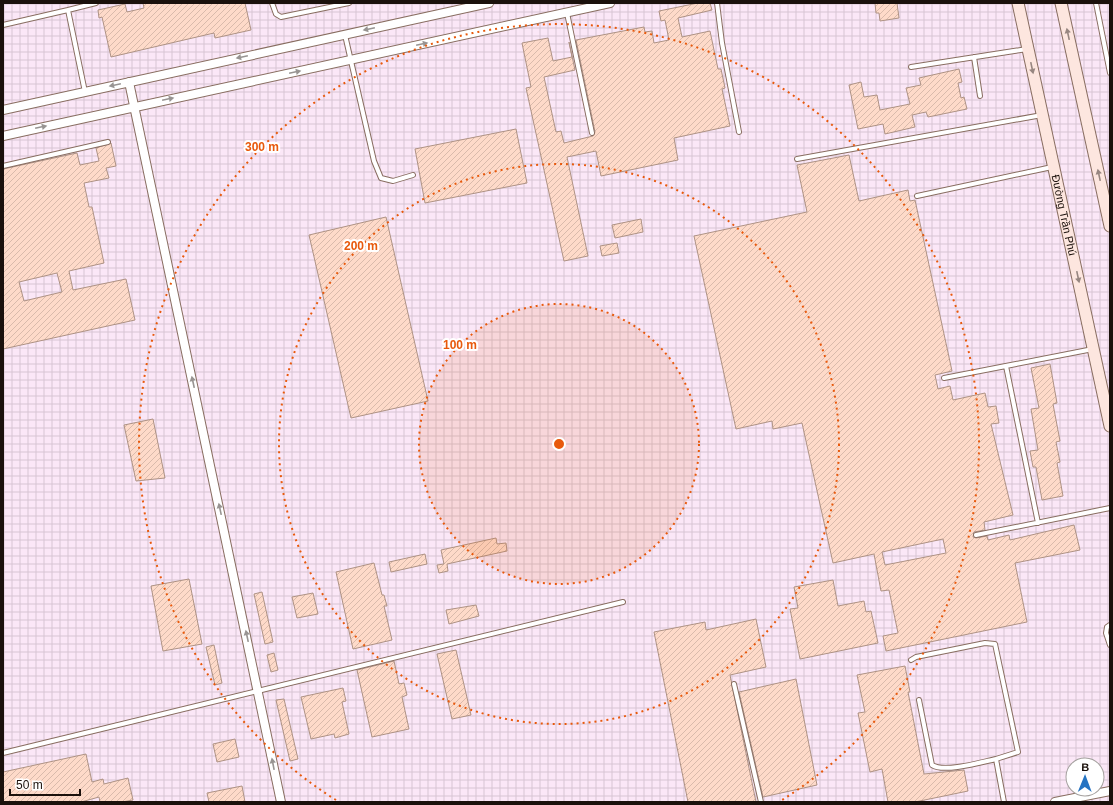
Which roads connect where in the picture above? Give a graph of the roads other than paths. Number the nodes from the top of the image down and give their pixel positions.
1 (96, 3) edge
2 (272, 3) edge
3 (349, 3) edge
4 (489, 3) edge
5 (610, 3) edge
6 (717, 3) edge
7 (1018, 3) edge
8 (1061, 3) edge
9 (1096, 3) edge
10 (586, 6) edge
11 (68, 10) junction
12 (567, 12) junction
13 (3, 25) edge
14 (344, 35) junction
15 (1028, 49) junction
16 (974, 57) junction
17 (351, 60) junction
18 (912, 67) dead end
19 (1110, 73) edge
20 (129, 82) junction
21 (85, 92) junction
22 (980, 96) dead end
23 (134, 107) junction
24 (3, 110) edge
25 (1042, 115) junction
26 (739, 132) dead end
27 (592, 133) dead end
28 (3, 136) edge
29 (108, 142) dead end
30 (797, 159) dead end
31 (3, 166) edge
32 (1054, 166) junction
33 (413, 175) dead end
34 (917, 196) dead end
35 (1110, 226) edge
36 (1094, 349) junction
37 (1006, 366) junction
38 (944, 378) dead end
39 (1110, 426) edge
40 (1110, 508) edge
41 (1038, 523) junction
42 (976, 535) dead end
43 (623, 602) dead end
44 (1110, 625) edge
45 (1110, 645) edge
46 (911, 660) dead end
47 (734, 684) dead end
48 (258, 690) junction
49 (919, 700) dead end
50 (3, 753) edge
51 (996, 759) junction
52 (1110, 791) edge
53 (281, 802) edge
54 (761, 802) edge
55 (1004, 802) edge
56 (1055, 802) edge

1 - 11 lane
2 - 3 lane
4 -> 14 street
5 - 10 street
6 - 26 lane
7 - 15 main road, Đường Trần Phú
35 -> 8 main road
9 - 19 lane
10 - 12 street
11 - 13 lane
11 - 21 lane
17 -> 12 street
12 - 27 lane
14 - 17 lane
14 -> 20 street
15 - 16 lane
15 -> 25 main road, Đường Trần Phú
16 - 18 lane
16 - 22 lane
23 -> 17 street
17 - 33 lane
20 -> 21 street
20 - 23 street
21 - 24 street
28 -> 23 street
48 -> 23 street
25 - 30 lane
25 - 32 main road, Đường Trần Phú
29 - 31 lane
32 - 34 lane
32 -> 36 main road, Đường Trần Phú
36 - 37 lane
36 - 39 main road, Đường Trần Phú
37 - 38 lane
37 - 41 lane
40 - 41 lane
41 - 42 lane
43 - 48 lane
44 - 45 lane
46 - 51 lane
47 - 54 lane
48 - 50 lane
53 -> 48 street
49 - 51 lane
51 - 55 lane
52 - 56 street

